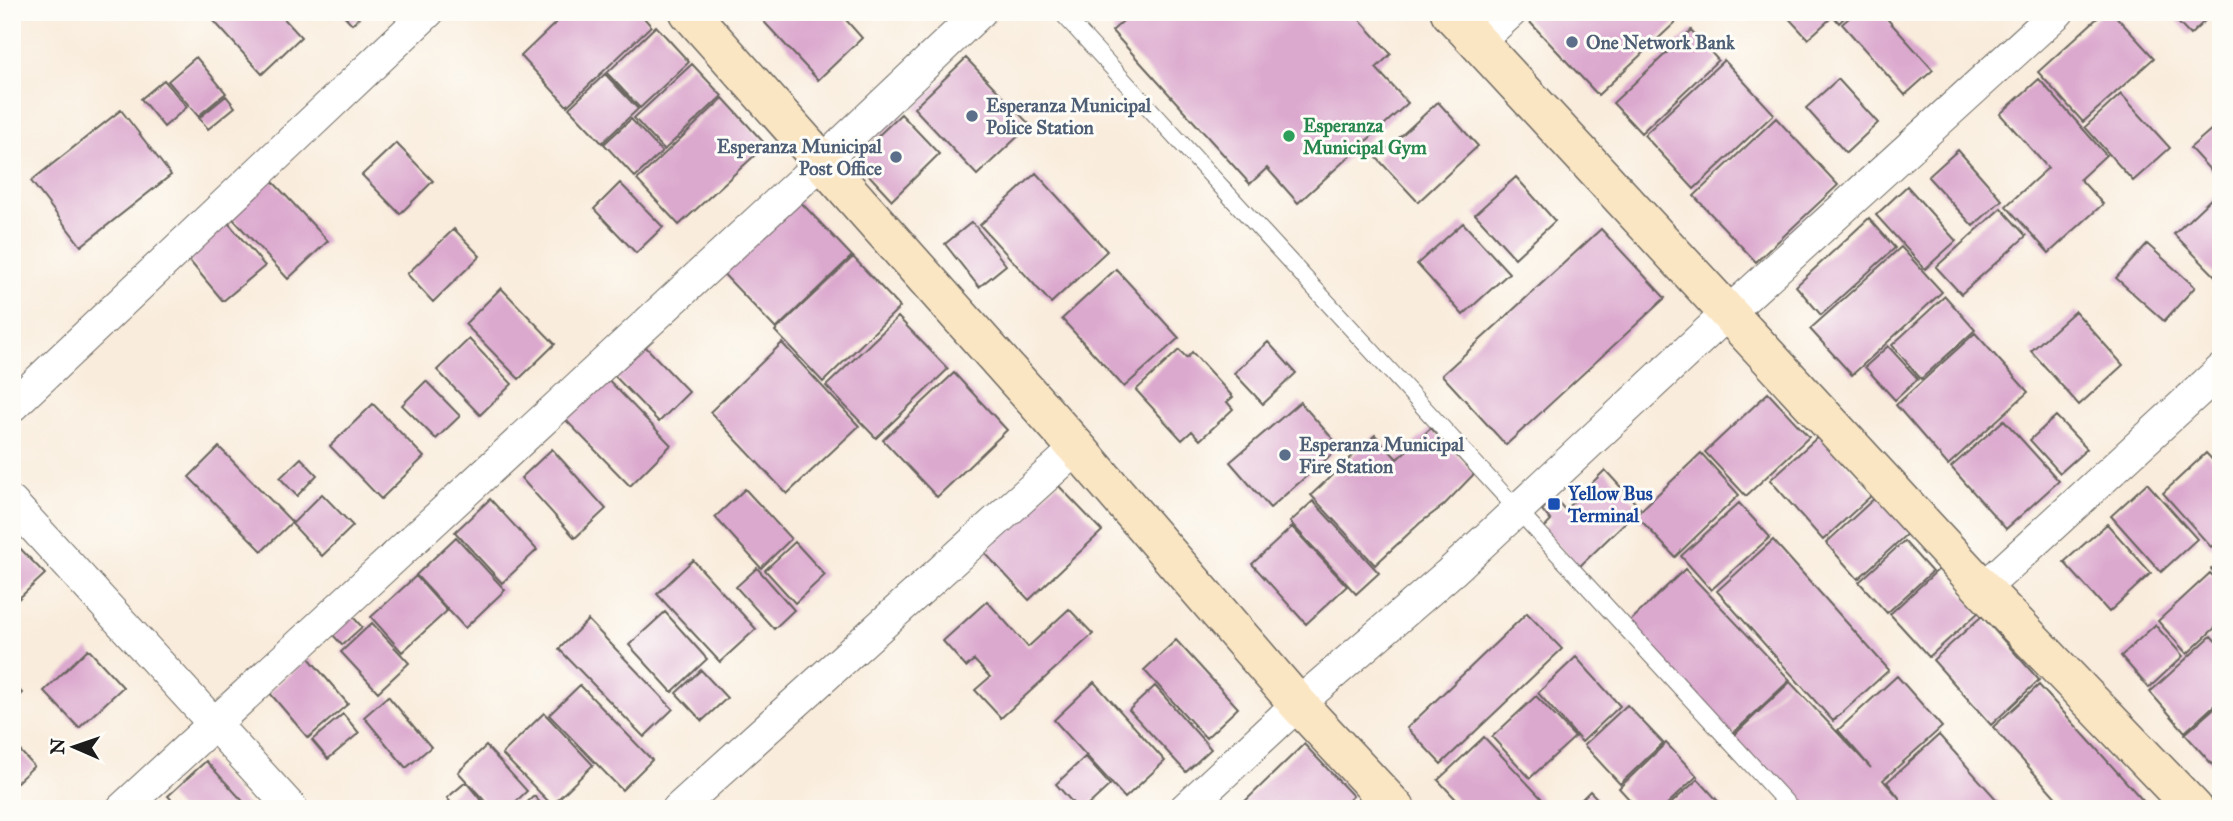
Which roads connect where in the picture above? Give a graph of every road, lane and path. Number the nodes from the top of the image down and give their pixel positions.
1 (428, 12) edge
2 (689, 12) edge
3 (980, 12) edge
4 (1061, 12) edge
5 (1450, 12) edge
6 (1511, 12) edge
7 (2058, 12) edge
8 (1477, 43) junction
9 (823, 161) junction
10 (1729, 312) junction
11 (2221, 370) edge
12 (12, 406) edge
13 (1077, 448) junction
14 (12, 503) edge
15 (1516, 510) junction
16 (1983, 589) junction
17 (1297, 704) junction
18 (215, 724) junction
19 (122, 809) edge
20 (292, 809) edge
21 (678, 809) edge
22 (1185, 809) edge
23 (1396, 809) edge
24 (1792, 809) edge
25 (2194, 809) edge

1 - 12 street
2 - 9 street
3 - 9 street
4 - 15 lane
5 - 8 street
6 - 8 street
7 - 10 street
8 - 10 street
9 - 13 street
9 - 18 street
10 - 15 street
10 - 16 street
11 - 16 street
13 - 17 street
13 - 21 street
14 - 18 street
15 - 17 street
15 - 24 lane
16 - 25 street
17 - 22 street
17 - 23 street
18 - 19 street
18 - 20 street

